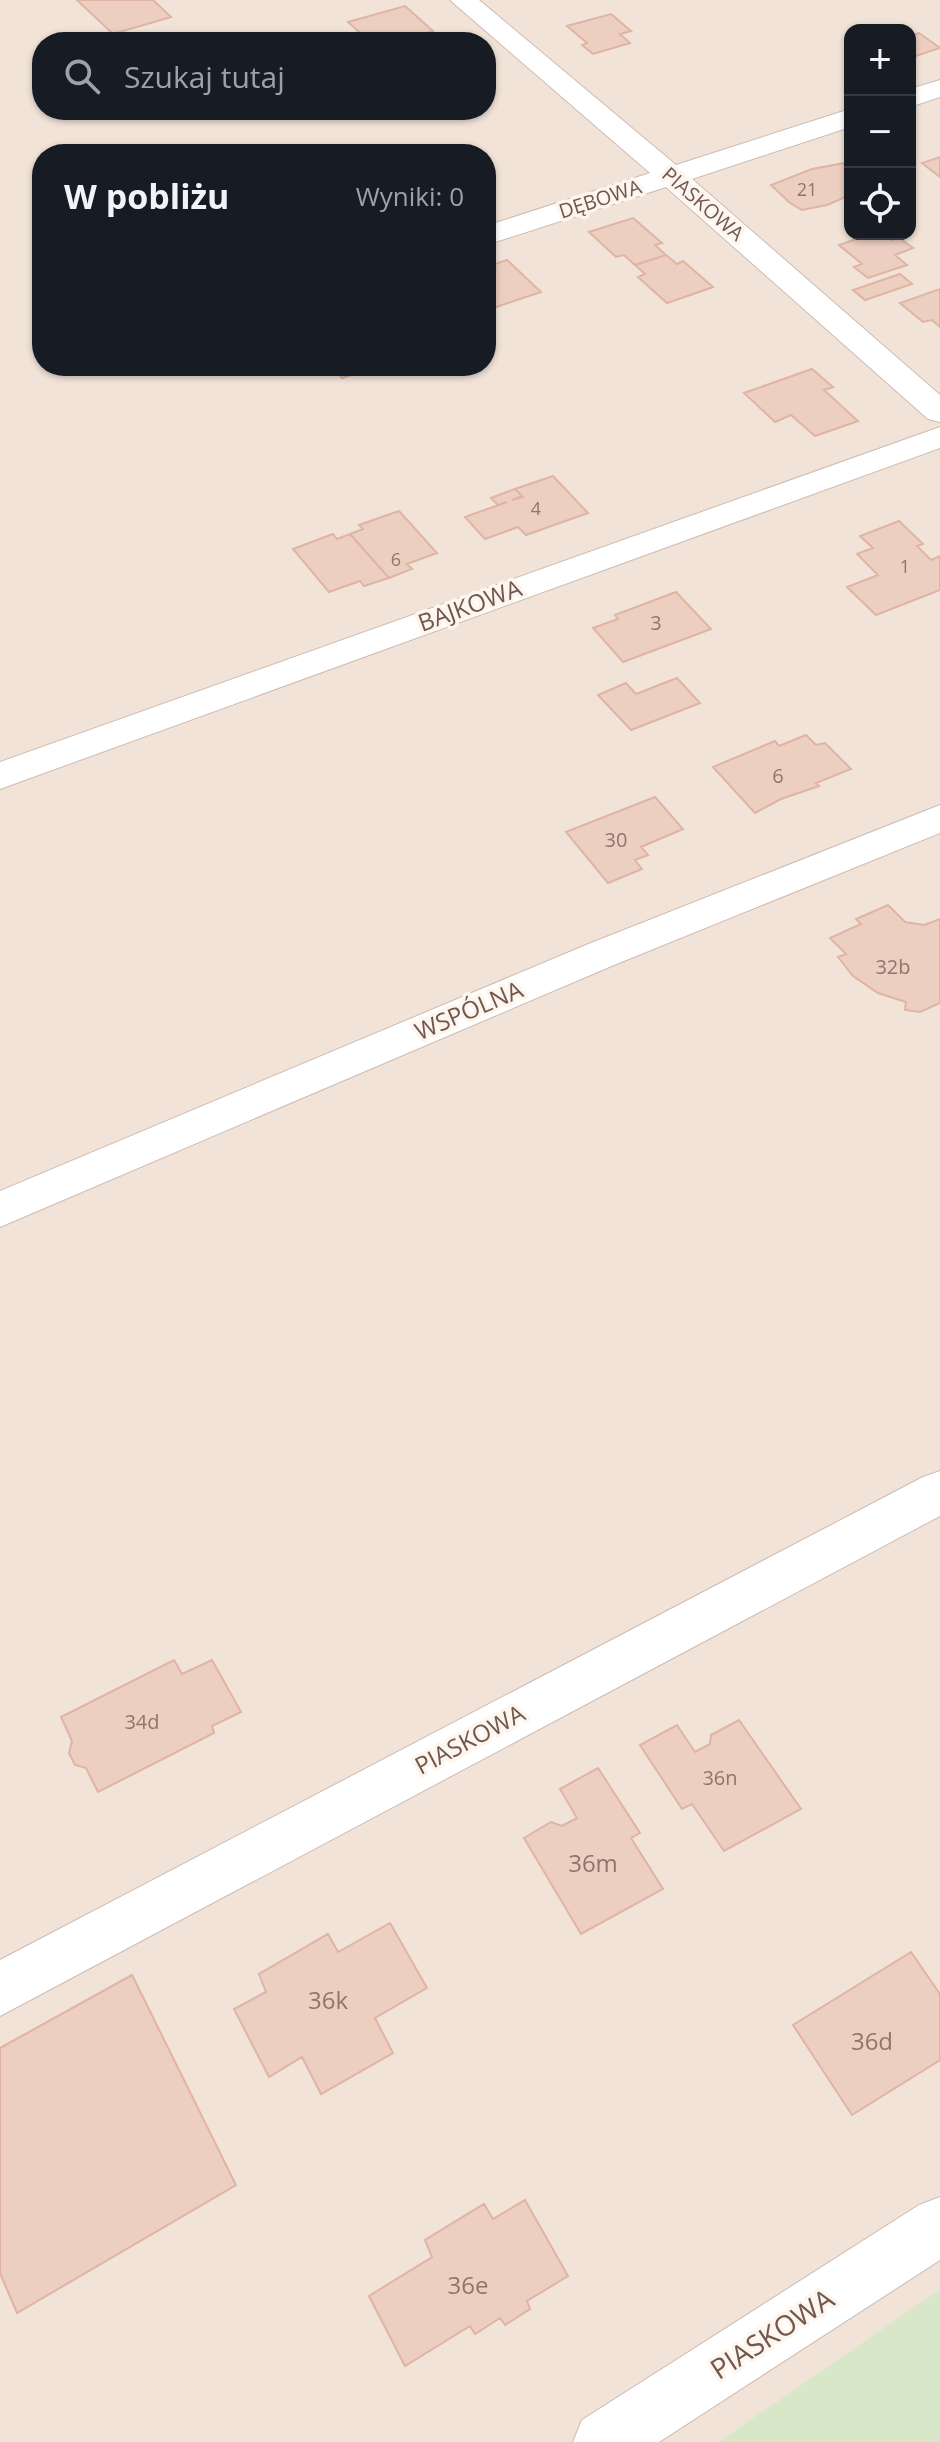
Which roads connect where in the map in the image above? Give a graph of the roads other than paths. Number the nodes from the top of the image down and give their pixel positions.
1 (463, 0) edge
2 (940, 88) edge
3 (916, 96) edge
4 (844, 120) edge
5 (671, 176) junction
6 (496, 233) edge
7 (940, 412) edge
8 (940, 437) edge
9 (0, 776) edge
10 (940, 818) edge
11 (0, 1210) edge
12 (940, 1492) edge
13 (0, 1989) edge
14 (940, 2226) edge
15 (604, 2442) edge

1 - 5 street, PIASKOWA
2 - 3 street
4 - 5 street, DĘBOWA
5 - 6 street, DĘBOWA
5 - 7 street, PIASKOWA
8 - 9 street, BAJKOWA
10 - 11 street, WSPÓLNA
12 - 13 street, PIASKOWA
14 - 15 street, PIASKOWA

